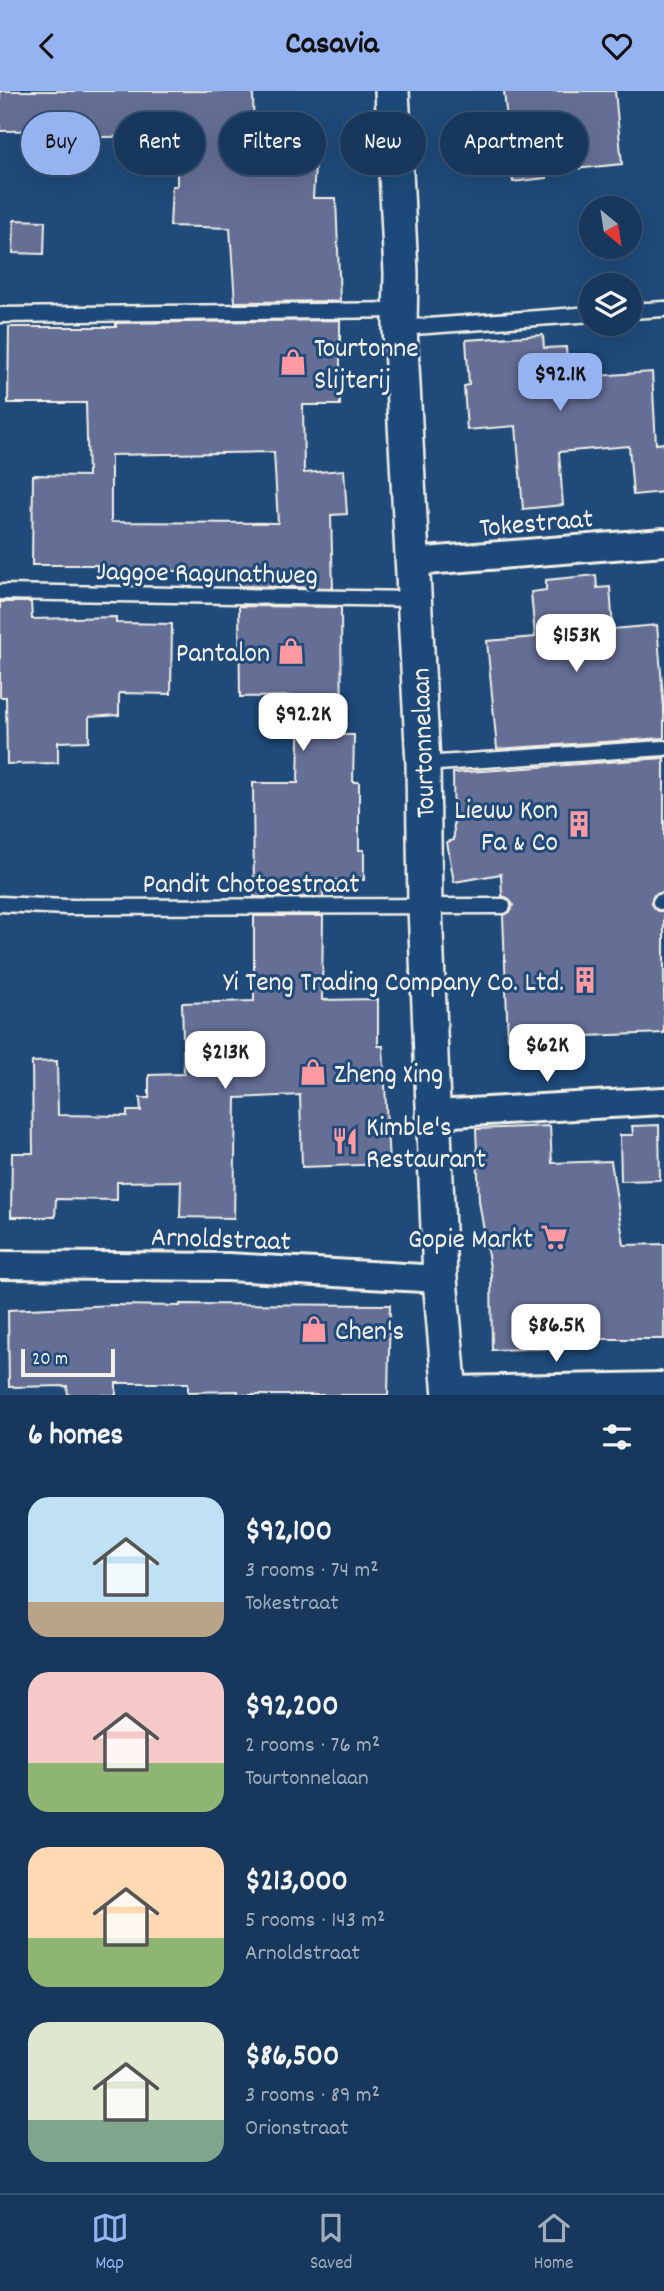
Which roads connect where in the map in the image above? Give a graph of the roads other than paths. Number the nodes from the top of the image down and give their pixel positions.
1 (393, 91) edge
2 (664, 309) edge
3 (642, 310) edge
4 (579, 314) edge
5 (0, 315) edge
6 (401, 319) junction
7 (664, 542) edge
8 (413, 562) junction
9 (0, 592) edge
10 (414, 599) junction
11 (664, 748) edge
12 (424, 764) junction
13 (0, 904) edge
14 (503, 906) dead end
15 (425, 907) junction
16 (664, 1101) edge
17 (434, 1114) junction
18 (0, 1265) edge
19 (440, 1279) junction
20 (664, 1385) edge
21 (450, 1393) edge

1 - 6 street, Tourtonnelaan
2 - 3 lane
4 - 6 lane
5 - 6 lane
6 - 8 street, Tourtonnelaan
7 - 8 street, Tokestraat
8 - 10 street, Tourtonnelaan
9 - 10 lane, Jaggoe Ragunathweg
10 - 12 street, Tourtonnelaan
11 - 12 lane
12 - 15 street, Tourtonnelaan
13 - 15 lane, Pandit Chotoestraat
14 - 15 lane, Pandit Chotoestraat
15 - 17 street, Tourtonnelaan
16 - 17 street
17 - 19 street, Tourtonnelaan
18 - 19 street, Arnoldstraat
19 - 21 street, Tourtonnelaan
20 - 21 street

